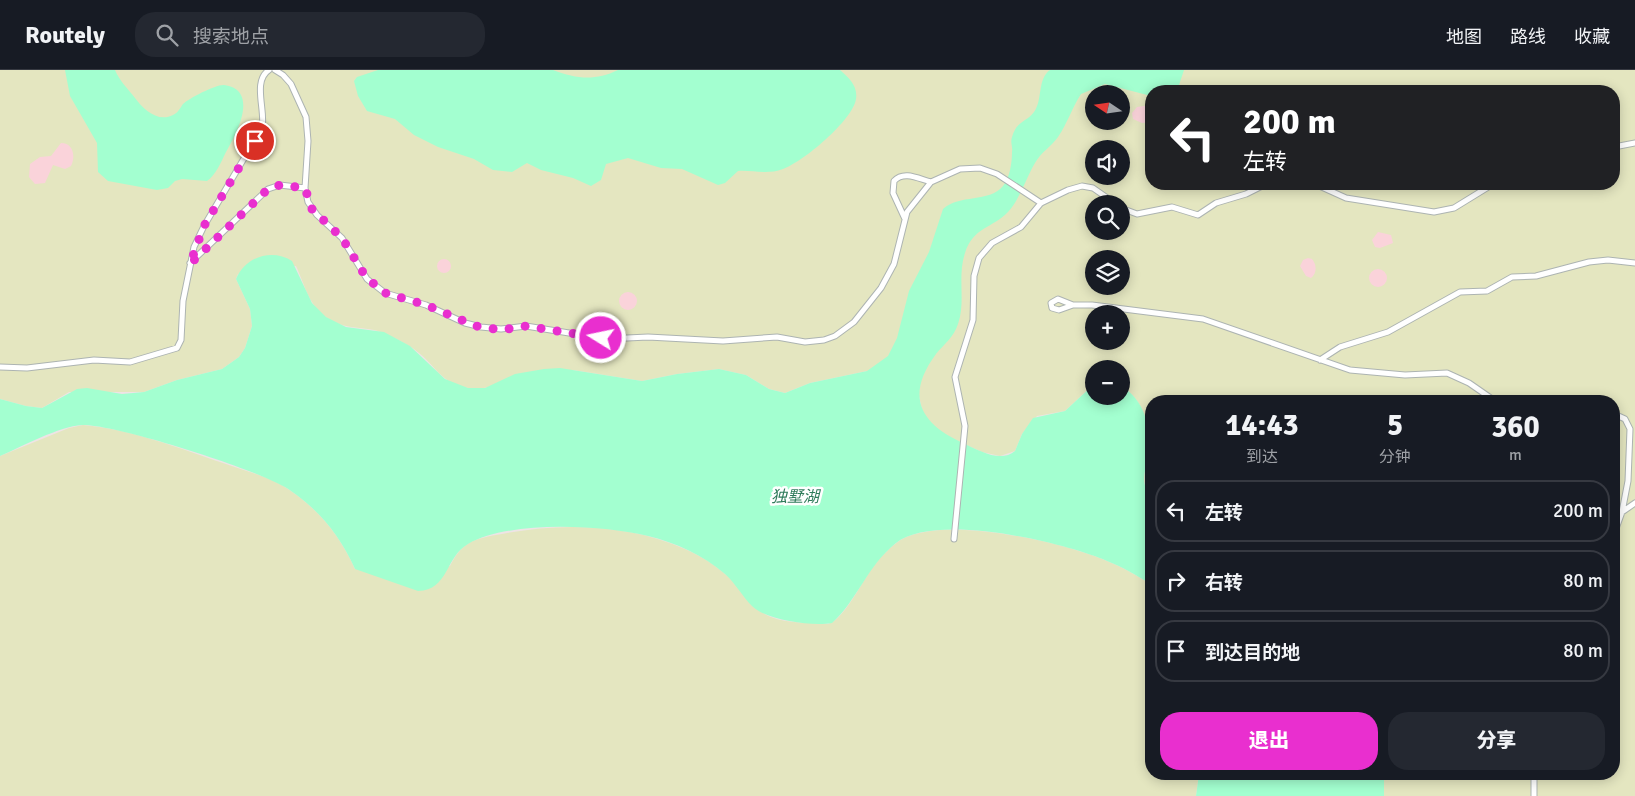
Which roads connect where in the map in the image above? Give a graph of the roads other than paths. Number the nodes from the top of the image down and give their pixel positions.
1 (269, 70) edge
2 (275, 70) edge
3 (1635, 144) edge
4 (1620, 146) edge
5 (931, 182) junction
6 (305, 188) junction
7 (1254, 190) edge
8 (1330, 190) edge
9 (1484, 190) edge
10 (1106, 195) edge
11 (1041, 203) junction
12 (1130, 211) edge
13 (905, 219) junction
14 (1635, 263) edge
15 (190, 264) junction
16 (1073, 305) dead end
17 (1320, 360) junction
18 (0, 367) edge
19 (1486, 395) edge
20 (1620, 417) edge
21 (1635, 504) edge
22 (1622, 512) junction
23 (1620, 518) edge
24 (954, 539) dead end
25 (1534, 780) edge
26 (1534, 796) edge

1 - 15 lane
2 - 6 lane
3 - 4 lane
5 - 11 lane
5 - 13 lane
5 - 13 lane
6 - 13 lane
6 - 15 lane
7 - 12 lane
8 - 9 lane
10 - 11 lane
11 - 24 lane
14 - 17 lane
15 - 18 lane
16 - 17 lane
17 - 19 lane
20 - 22 lane
21 - 22 lane
22 - 23 lane
25 - 26 lane

